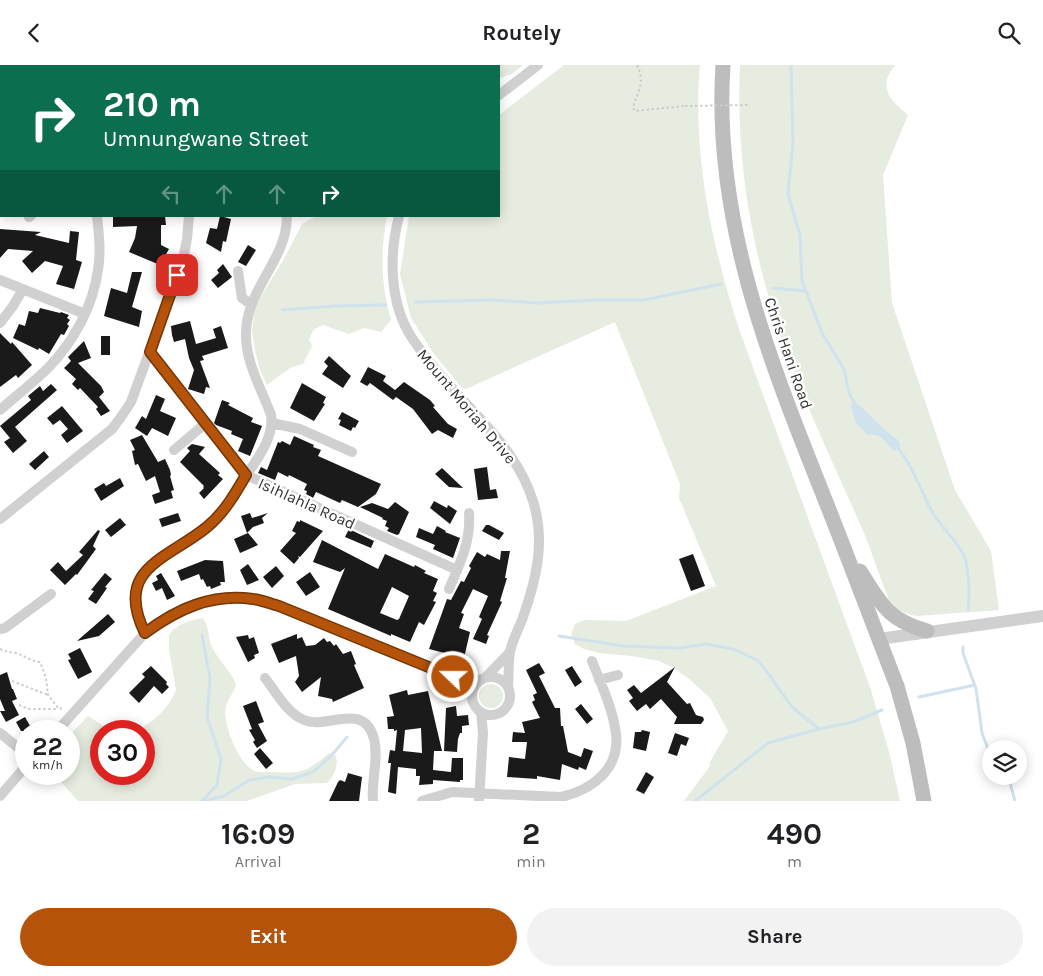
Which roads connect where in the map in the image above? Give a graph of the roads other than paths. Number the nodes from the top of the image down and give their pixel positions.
1 (538, 65) edge
2 (723, 65) edge
3 (500, 94) edge
4 (97, 217) edge
5 (189, 217) edge
6 (286, 217) edge
7 (399, 217) edge
8 (238, 271) dead end
9 (0, 280) edge
10 (23, 289) junction
11 (251, 304) junction
12 (85, 314) junction
13 (0, 323) edge
14 (150, 352) junction
15 (0, 410) edge
16 (206, 423) junction
17 (272, 423) junction
18 (174, 450) dead end
19 (352, 452) dead end
20 (246, 475) junction
21 (468, 513) dead end
22 (0, 519) edge
23 (843, 545) junction
24 (457, 570) junction
25 (449, 589) dead end
26 (51, 594) dead end
27 (1043, 616) edge
28 (0, 629) edge
29 (927, 631) junction
30 (145, 633) junction
31 (879, 639) junction
32 (510, 652) junction
33 (592, 661) dead end
34 (618, 675) dead end
35 (453, 677) junction
36 (265, 678) dead end
37 (484, 678) junction
38 (599, 680) junction
39 (508, 686) junction
40 (472, 695) junction
41 (486, 714) junction
42 (67, 720) edge
43 (0, 733) edge
44 (15, 745) edge
45 (15, 779) edge
46 (0, 796) edge
47 (479, 797) edge
48 (373, 801) edge
49 (422, 801) edge
50 (924, 801) edge

1 - 3 street
2 - 23 main road, Chris Hani Road
4 - 12 street
5 - 14 street
6 - 11 street
7 - 32 street, Mount Moriah Drive
8 - 11 street
9 - 10 street
10 - 12 street
10 - 13 street
11 - 17 street
12 - 15 street
14 - 16 street, Isihlahla Road
14 - 22 street
16 - 18 street
16 - 20 street, Isihlahla Road
17 - 19 street
17 - 20 street
20 - 24 street, Isihlahla Road
20 - 30 street
21 - 24 street
23 - 29 main road
23 - 31 main road, Chris Hani Road
24 - 25 street
26 - 28 street
27 - 29 street
29 - 31 street
30 - 35 street
30 - 42 street
31 - 50 main road, Chris Hani Road
32 - 37 street, Mount Moriah Drive
32 - 39 street, Mount Moriah Drive
33 - 38 street
34 - 38 street
35 - 37 street
35 - 40 street
36 - 48 street
37 - 39 street
37 - 40 street, Mount Moriah Drive
38 - 47 street
39 - 41 street, Mount Moriah Drive
40 - 41 street
41 - 47 street, Mount Moriah Drive
43 - 44 street
45 - 46 street
47 - 49 street

